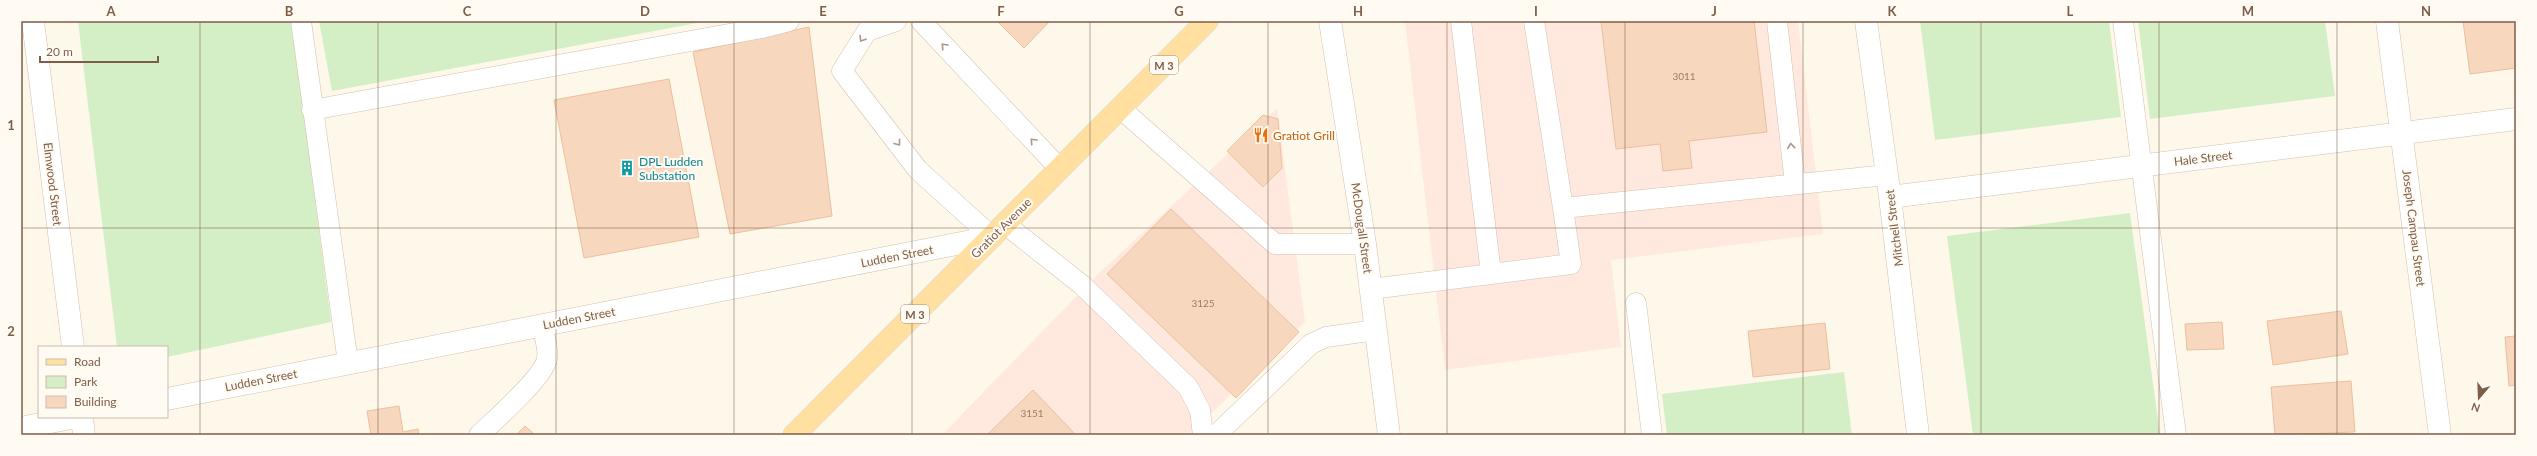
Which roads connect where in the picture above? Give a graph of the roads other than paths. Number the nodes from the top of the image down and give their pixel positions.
1 (33, 21) edge
2 (301, 21) edge
3 (789, 21) edge
4 (896, 21) edge
5 (921, 21) edge
6 (1207, 21) edge
7 (1330, 21) edge
8 (1461, 21) edge
9 (1534, 21) edge
10 (1777, 21) edge
11 (1866, 21) edge
12 (2123, 21) edge
13 (2387, 21) edge
14 (1120, 108) junction
15 (312, 110) junction
16 (2516, 119) edge
17 (2402, 134) junction
18 (2141, 166) junction
19 (1060, 169) junction
20 (1887, 175) junction
21 (1796, 184) junction
22 (1890, 197) junction
23 (1563, 208) junction
24 (998, 230) junction
25 (1365, 244) junction
26 (1491, 274) junction
27 (1371, 289) junction
28 (1636, 302) dead end
29 (542, 325) junction
30 (1376, 330) junction
31 (73, 346) edge
32 (348, 363) junction
33 (168, 399) edge
34 (70, 418) edge
35 (82, 418) edge
36 (21, 428) edge
37 (84, 435) edge
38 (480, 435) edge
39 (794, 435) edge
40 (1204, 435) edge
41 (1216, 435) edge
42 (1389, 435) edge
43 (1652, 435) edge
44 (1918, 435) edge
45 (2176, 435) edge
46 (2440, 435) edge

1 - 31 street, Elmwood Street
2 - 15 lane
3 - 15 lane
4 -> 24 lane
19 -> 5 lane
6 - 14 main road, Gratiot Avenue / M 3
7 - 25 street, McDougall Street
8 - 26 lane
9 - 23 lane
21 -> 10 lane
11 - 20 street, Mitchell Street
12 - 18 lane
13 - 17 street, Joseph Campau Street
14 - 19 main road, Gratiot Avenue / M 3
14 - 25 lane
15 - 32 lane
16 - 17 street, Hale Street
17 - 18 street, Hale Street
17 - 46 street, Joseph Campau Street
18 - 22 street, Hale Street
18 - 45 lane
19 - 24 main road, Gratiot Avenue / M 3
20 - 21 lane
20 - 22 street, Mitchell Street
21 - 23 lane
22 - 44 street, Mitchell Street
23 - 26 lane
24 - 29 street, Ludden Street
24 - 39 main road, Gratiot Avenue / M 3
24 - 40 lane
25 - 27 street, McDougall Street
26 - 27 lane
27 - 30 street, McDougall Street
28 - 43 lane
29 - 32 street, Ludden Street
29 - 38 lane
30 - 41 lane
30 - 42 street, McDougall Street
32 - 33 street, Ludden Street
34 - 36 street
35 - 37 street

